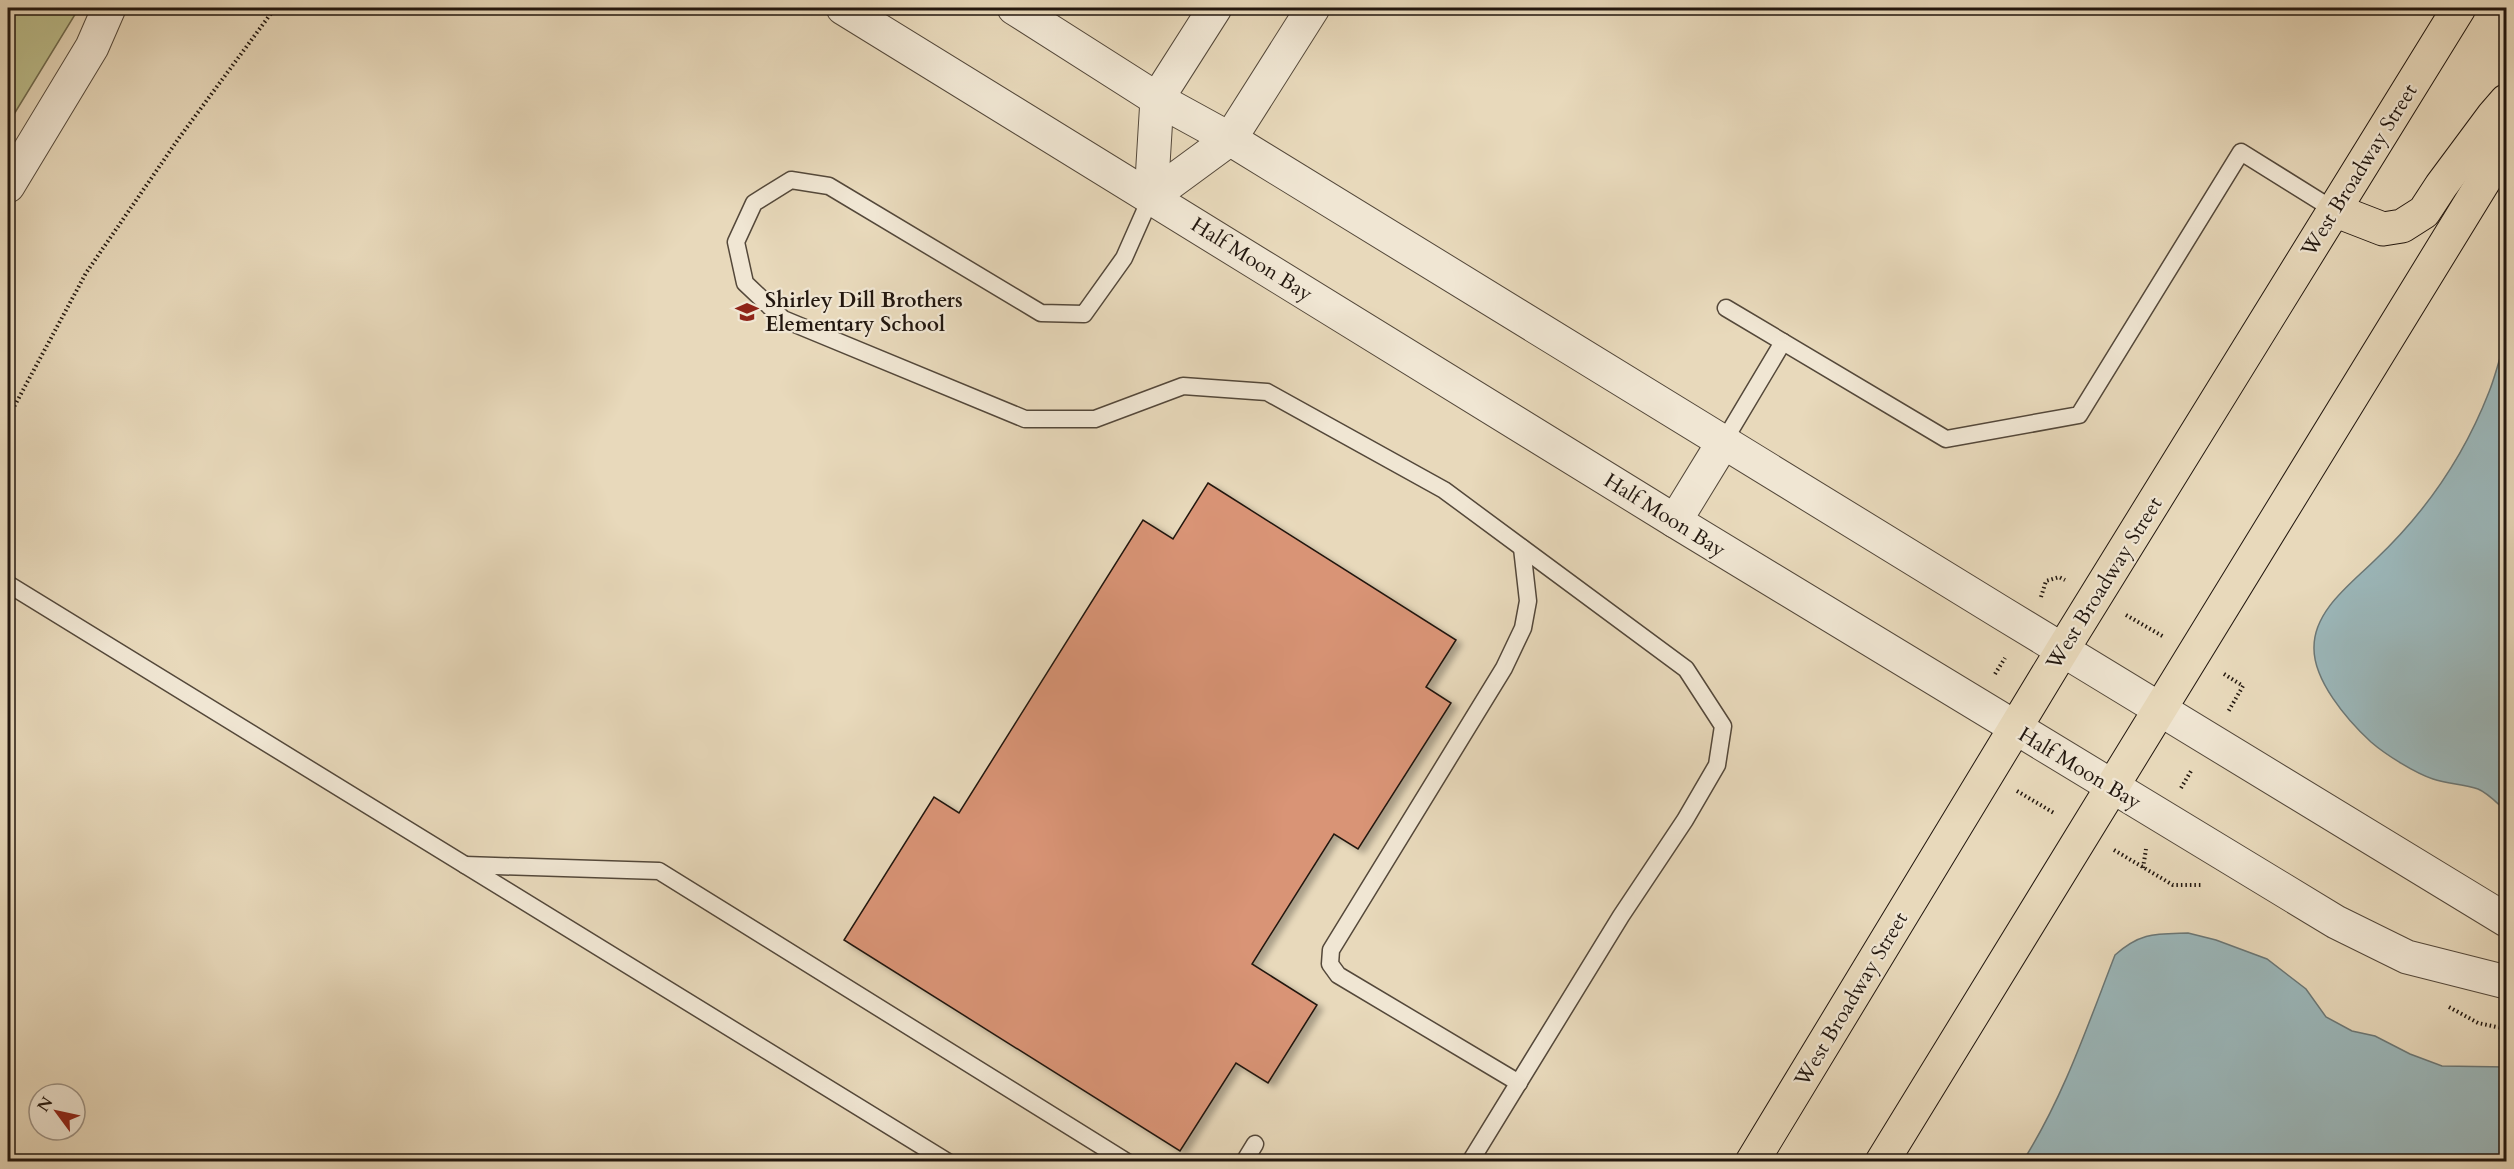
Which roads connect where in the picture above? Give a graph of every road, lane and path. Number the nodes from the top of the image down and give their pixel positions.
1 (109, 8) edge
2 (129, 8) edge
3 (275, 8) edge
4 (843, 8) edge
5 (1014, 8) edge
6 (1215, 8) edge
7 (1313, 8) edge
8 (2459, 8) edge
9 (92, 47) junction
10 (1157, 99) junction
11 (2506, 101) edge
12 (1230, 140) junction
13 (2506, 145) edge
14 (12, 170) edge
15 (1151, 197) junction
16 (2334, 210) junction
17 (1726, 308) dead end
18 (1784, 342) junction
19 (8, 418) edge
20 (1724, 441) junction
21 (1675, 521) junction
22 (1522, 548) junction
23 (8, 584) edge
24 (2096, 597) junction
25 (2025, 626) junction
26 (2063, 649) junction
27 (2194, 654) junction
28 (1977, 705) junction
29 (2160, 711) junction
30 (2015, 728) junction
31 (2210, 741) junction
32 (1988, 774) junction
33 (2112, 787) junction
34 (2162, 817) junction
35 (2085, 832) junction
36 (464, 865) junction
37 (2506, 920) edge
38 (2506, 982) edge
39 (1519, 1083) junction
40 (1255, 1144) dead end
41 (948, 1161) edge
42 (1127, 1161) edge
43 (1244, 1161) edge
44 (1470, 1161) edge
45 (1752, 1161) edge
46 (1882, 1161) edge

1 - 9 street
2 - 9 street
3 - 19 path
4 - 15 street, Half Moon Bay
5 - 10 street
6 - 10 street
7 - 12 street
8 - 16 main road, West Broadway Street
9 - 14 street
10 - 12 street
10 - 15 street
11 - 16 main road
12 - 15 street
12 - 20 street
13 - 27 main road
15 - 21 street, Half Moon Bay
15 - 22 lane
16 - 18 lane
16 - 24 main road, West Broadway Street
17 - 18 lane
18 - 20 lane
20 - 21 street
20 - 25 street
21 - 28 street, Half Moon Bay
22 - 39 lane
22 - 39 lane
23 - 36 lane
24 - 25 path
24 - 26 main road, West Broadway Street
24 - 27 path
25 - 26 street
25 - 28 path
26 - 29 street
26 - 30 main road, West Broadway Street
27 - 29 main road
27 - 31 path
28 - 30 street, Half Moon Bay
29 - 31 street
29 - 33 main road
30 - 32 main road, West Broadway Street
30 - 33 street, Half Moon Bay
31 - 34 path
31 - 37 street
32 - 35 path
32 - 45 main road, West Broadway Street
33 - 34 street, Half Moon Bay
33 - 35 main road
34 - 35 path
34 - 38 street, Half Moon Bay
35 - 46 main road
36 - 41 lane
36 - 42 lane
39 - 44 lane
40 - 43 lane

